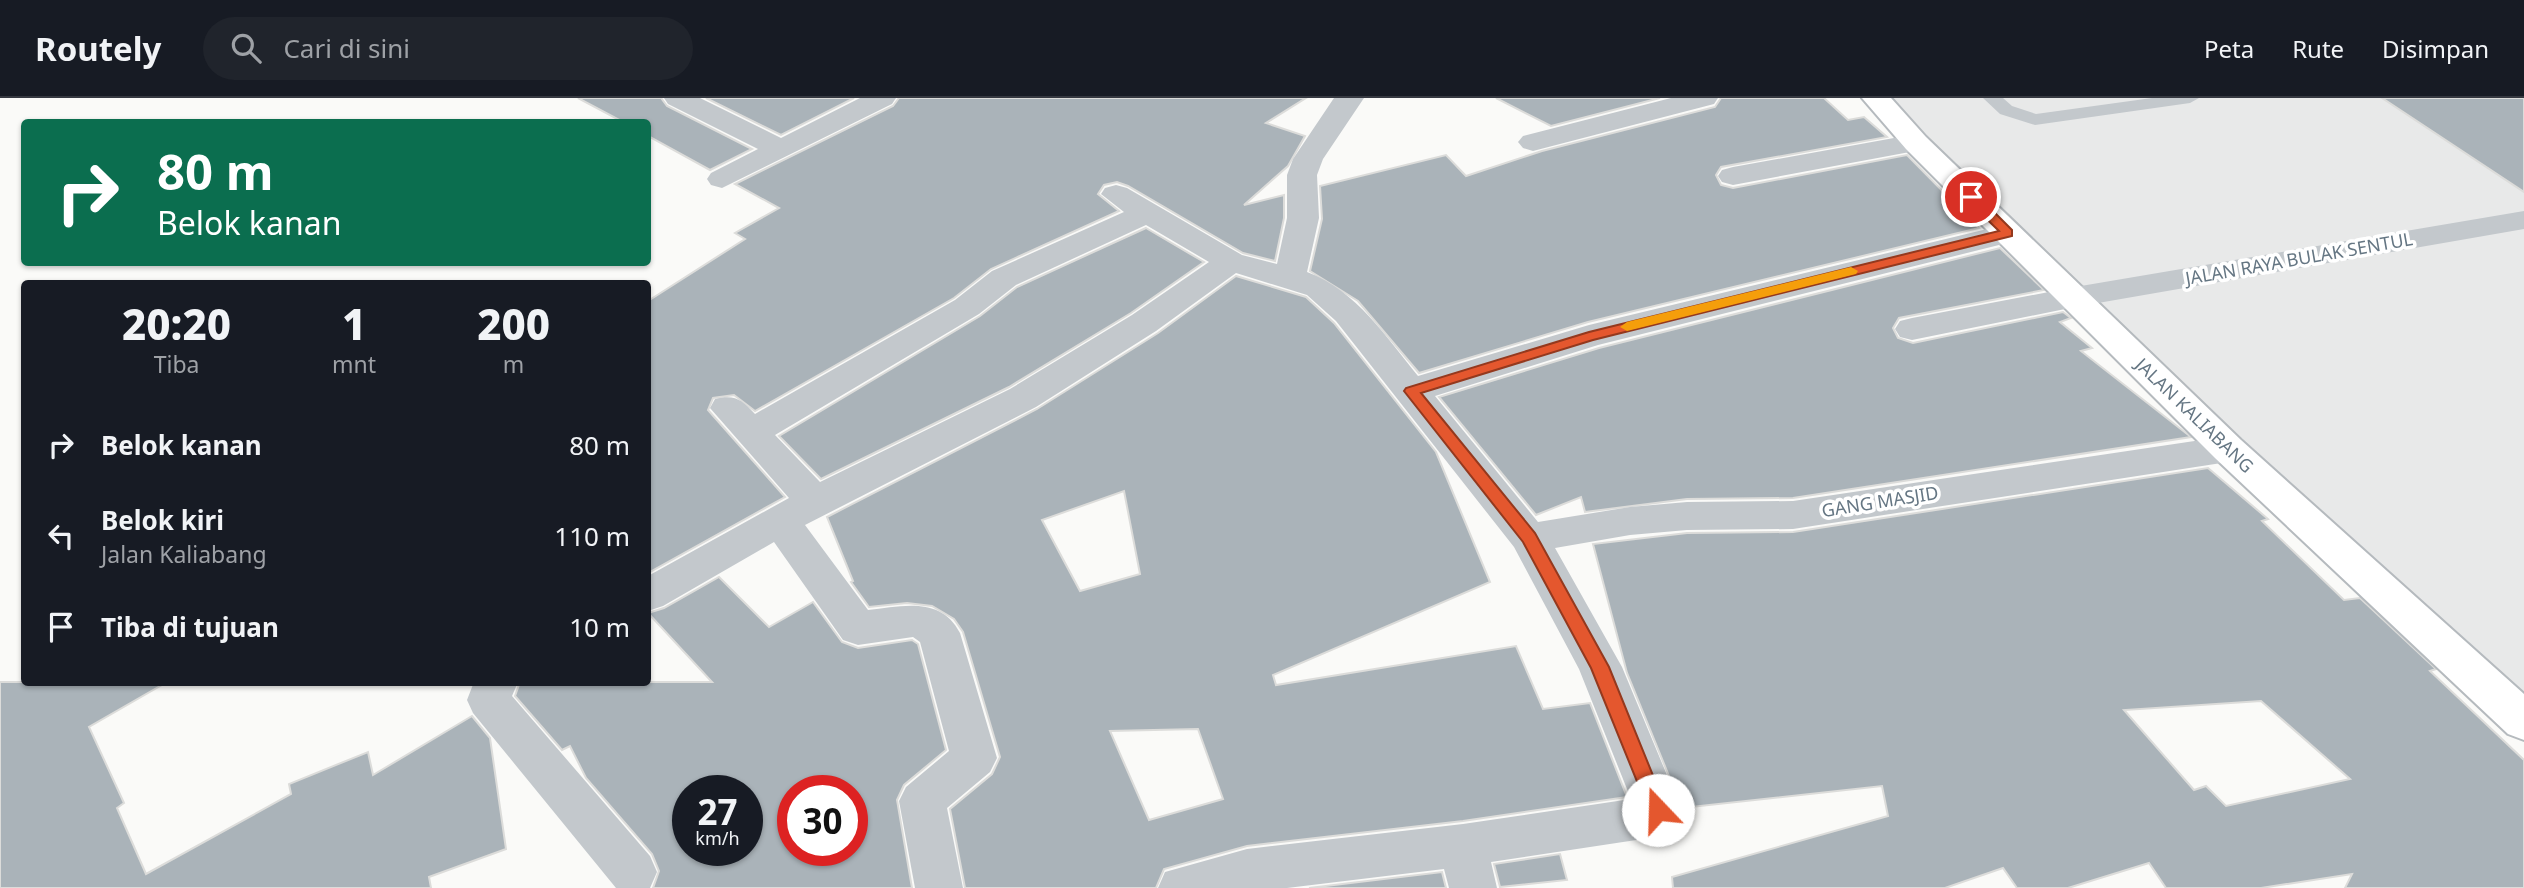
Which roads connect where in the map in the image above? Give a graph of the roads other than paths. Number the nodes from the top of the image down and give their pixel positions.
1 (680, 98) edge
2 (882, 98) edge
3 (1350, 98) edge
4 (1703, 98) edge
5 (1876, 98) edge
6 (1992, 98) edge
7 (2190, 98) edge
8 (1534, 142) dead end
9 (1916, 143) junction
10 (782, 149) junction
11 (1734, 176) dead end
12 (722, 179) dead end
13 (1116, 194) dead end
14 (1147, 213) junction
15 (2524, 220) edge
16 (2008, 233) junction
17 (1231, 262) junction
18 (1290, 277) junction
19 (2075, 297) junction
20 (1912, 329) dead end
21 (1412, 391) junction
22 (2228, 449) junction
23 (797, 511) junction
24 (1529, 538) junction
25 (651, 594) edge
26 (493, 686) edge
27 (2524, 720) edge
28 (1468, 867) edge
29 (633, 872) dead end
30 (939, 888) edge
31 (1182, 888) edge

1 - 10 street
2 - 10 street
3 - 18 street
4 - 8 street
5 - 9 main road, JALAN KALIABANG
6 - 7 lane
9 - 11 street
9 - 16 main road, JALAN KALIABANG
10 - 12 street
13 - 14 street
14 - 17 street
14 - 23 street
15 - 19 street, JALAN RAYA BULAK SENTUL
16 - 19 main road, JALAN KALIABANG
16 - 21 street
17 - 18 street
17 - 23 street
18 - 21 street
19 - 20 street, JALAN RAYA BULAK SENTUL
19 - 22 main road, JALAN KALIABANG
21 - 24 street
22 - 24 street, GANG MASJID
22 - 27 main road, JALAN KALIABANG
23 - 25 street
23 - 30 street
24 - 28 street
26 - 29 street
28 - 31 street

